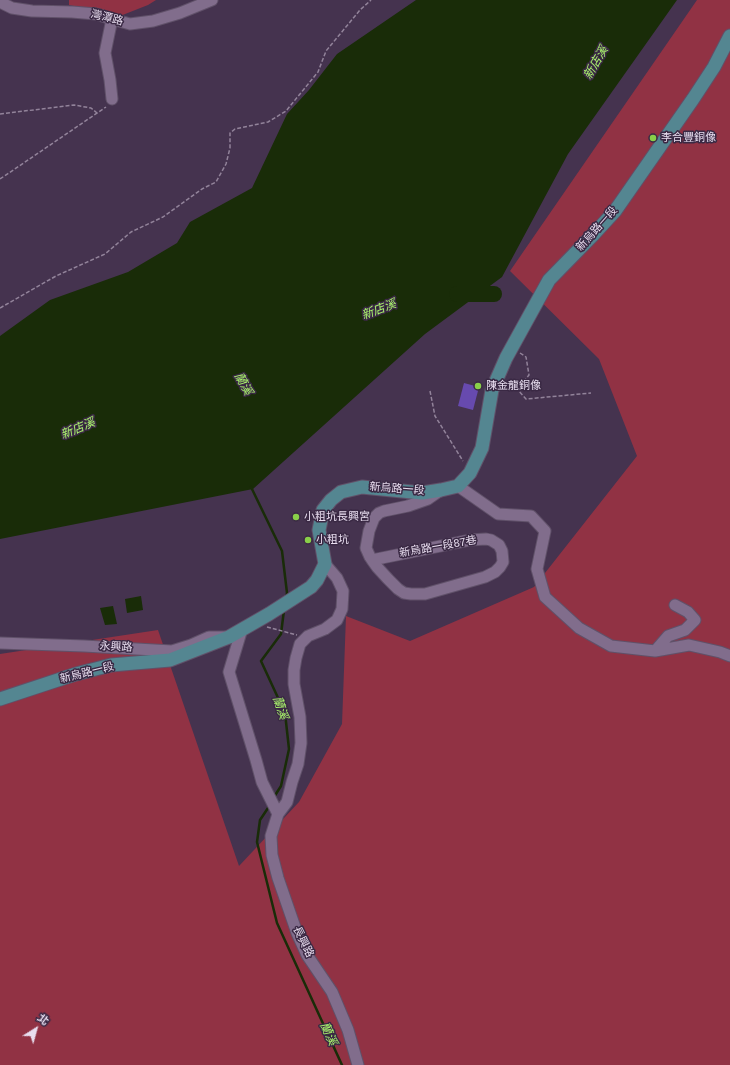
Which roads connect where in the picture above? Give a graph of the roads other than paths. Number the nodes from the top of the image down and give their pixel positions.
1 (212, 0) edge
2 (0, 2) edge
3 (112, 20) junction
4 (730, 36) edge
5 (112, 99) road end
6 (458, 486) junction
7 (442, 490) junction
8 (372, 560) junction
9 (325, 564) junction
10 (675, 605) dead end
11 (242, 629) junction
12 (229, 637) junction
13 (0, 643) edge
14 (655, 651) junction
15 (730, 656) edge
16 (0, 699) edge
17 (277, 811) junction
18 (358, 1065) edge

1 - 3 street, 灣潭路
2 - 3 street, 灣潭路
3 - 5 street
4 - 6 main road, 新烏路一段
6 - 7 main road, 新烏路一段
6 - 14 street
7 - 8 street, 新烏路一段87巷
7 - 9 main road, 新烏路一段
8 - 8 street, 新烏路一段87巷
9 - 11 main road, 新烏路一段
9 - 17 street, 長興路
10 - 14 street
11 - 12 main road, 新烏路一段
11 - 17 street
12 - 13 street, 永興路
12 - 16 main road, 新烏路一段
14 - 15 street
17 - 18 street, 長興路

